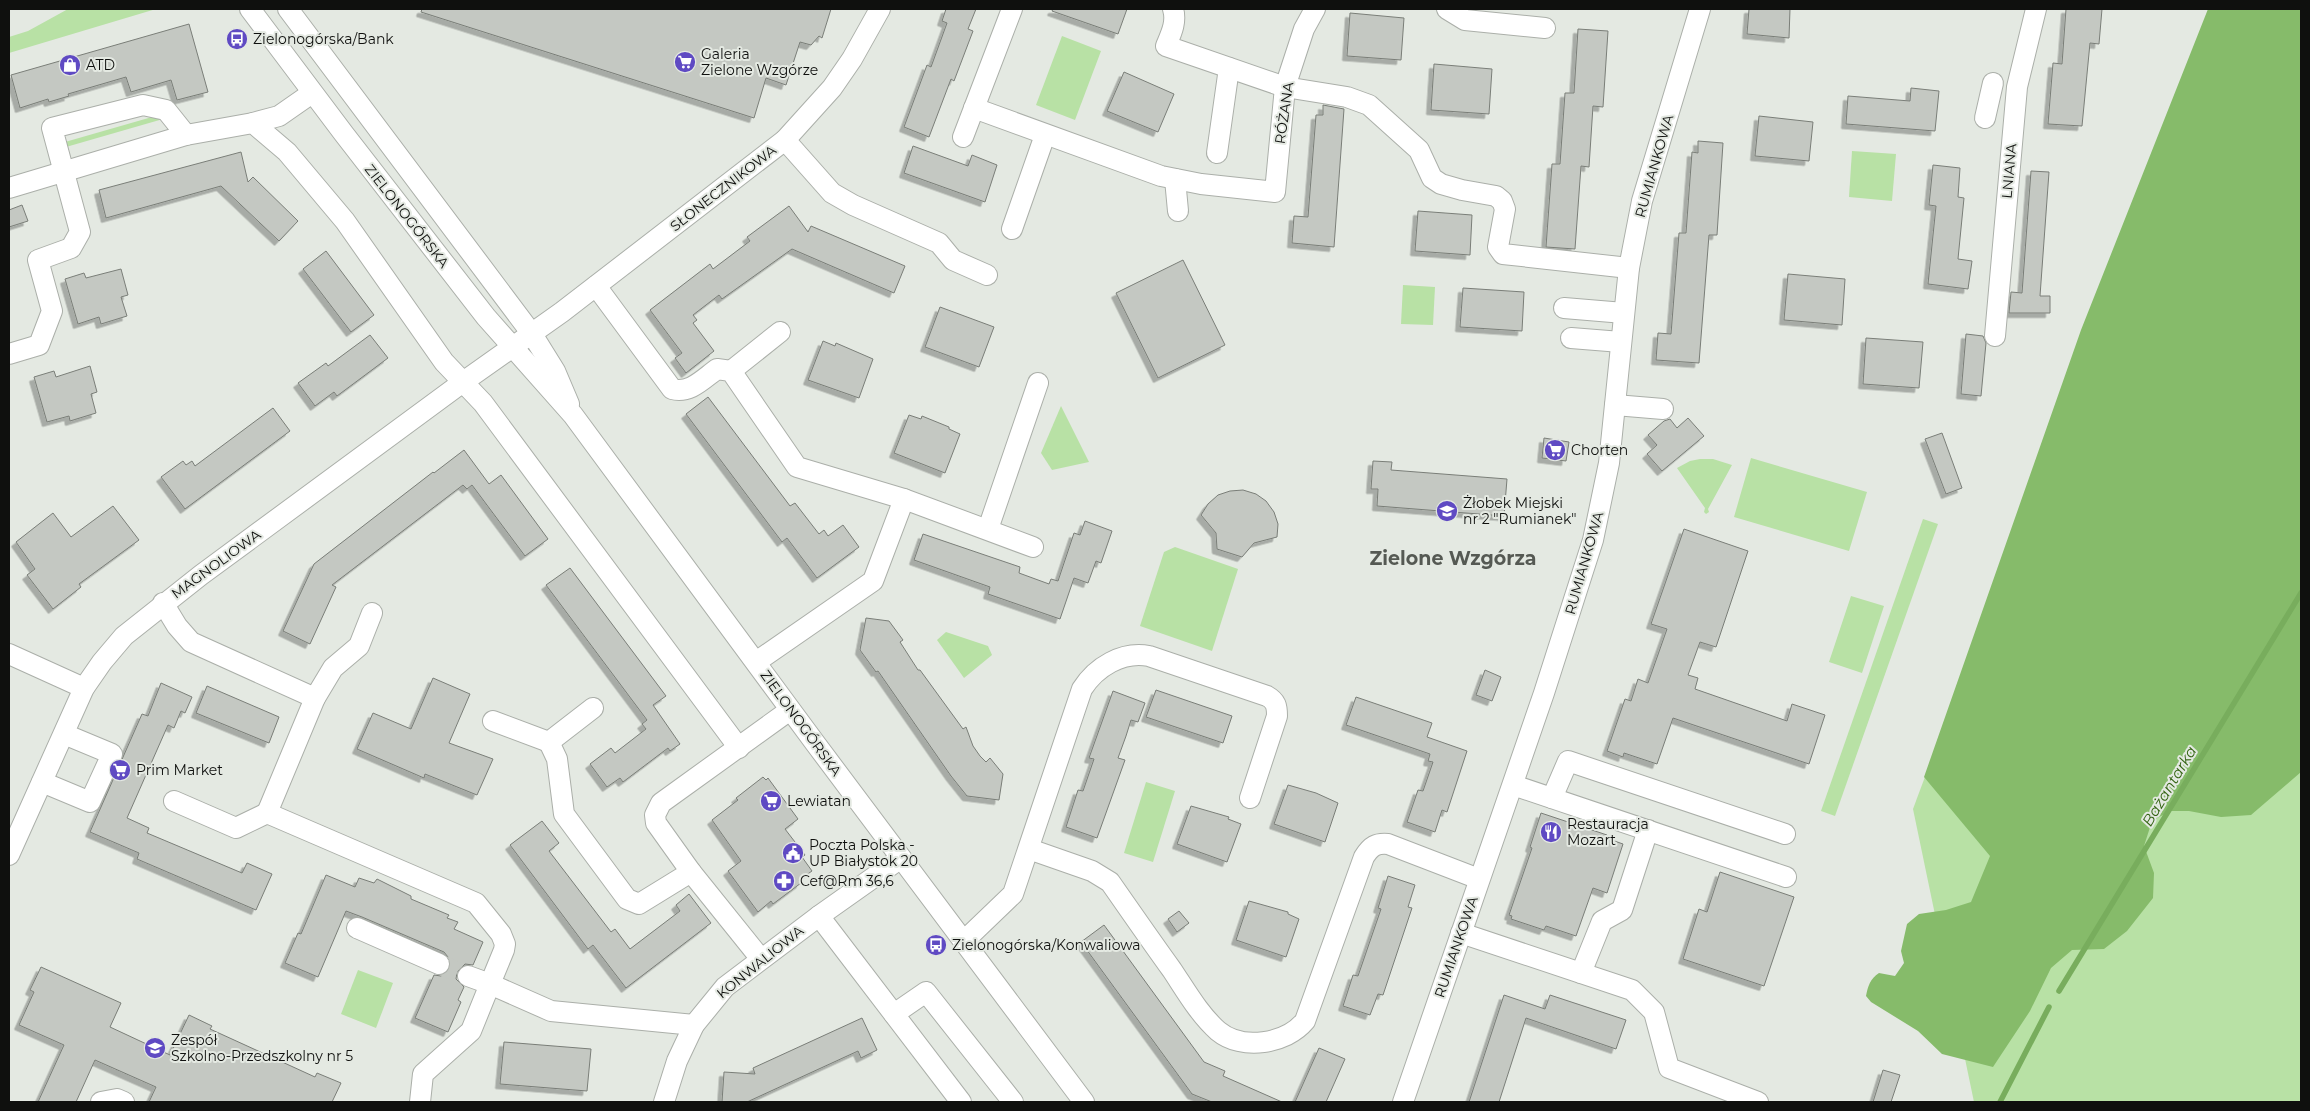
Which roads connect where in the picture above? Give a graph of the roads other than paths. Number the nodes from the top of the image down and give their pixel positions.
1 (250, 9) edge
2 (288, 9) edge
3 (880, 9) edge
4 (1012, 9) edge
5 (1173, 9) edge
6 (1315, 9) edge
7 (1447, 9) edge
8 (1700, 9) edge
9 (2036, 9) edge
10 (1545, 28) dead end
11 (1229, 68) junction
12 (1993, 83) dead end
13 (1285, 87) junction
14 (312, 93) junction
15 (974, 108) junction
16 (1985, 118) dead end
17 (253, 123) junction
18 (377, 128) junction
19 (344, 134) junction
20 (186, 135) junction
21 (1045, 135) junction
22 (963, 137) dead end
23 (785, 140) junction
24 (1217, 153) dead end
25 (64, 172) junction
26 (1175, 179) junction
27 (9, 188) edge
28 (1178, 211) dead end
29 (1012, 229) dead end
30 (1629, 268) junction
31 (987, 275) dead end
32 (596, 286) junction
33 (1564, 308) dead end
34 (1624, 313) junction
35 (780, 332) dead end
36 (532, 334) junction
37 (1995, 336) dead end
38 (1572, 338) dead end
39 (1621, 342) junction
40 (512, 348) junction
41 (9, 354) edge
42 (731, 371) junction
43 (463, 382) junction
44 (1038, 383) dead end
45 (1615, 405) junction
46 (1663, 408) dead end
47 (573, 415) junction
48 (904, 499) junction
49 (988, 529) junction
50 (1033, 547) dead end
51 (163, 603) junction
52 (372, 613) dead end
53 (9, 654) edge
54 (756, 662) junction
55 (84, 688) junction
56 (315, 698) junction
57 (593, 708) dead end
58 (790, 710) junction
59 (493, 720) dead end
60 (64, 734) junction
61 (549, 742) junction
62 (739, 748) junction
63 (42, 782) junction
64 (1513, 785) junction
65 (1250, 798) dead end
66 (1552, 798) junction
67 (174, 801) dead end
68 (267, 813) junction
69 (1648, 830) junction
70 (1785, 834) dead end
71 (1029, 849) junction
72 (9, 855) edge
73 (901, 858) junction
74 (691, 872) junction
75 (1786, 877) dead end
76 (1479, 879) junction
77 (819, 916) junction
78 (357, 928) dead end
79 (1460, 933) junction
80 (964, 941) junction
81 (761, 959) junction
82 (439, 964) tunnel mouth
83 (1582, 974) junction
84 (468, 976) tunnel mouth
85 (490, 984) junction
86 (894, 1014) junction
87 (694, 1025) junction
88 (101, 1102) edge
89 (124, 1102) edge
90 (420, 1102) edge
91 (664, 1102) edge
92 (961, 1102) edge
93 (1013, 1102) edge
94 (1084, 1102) edge
95 (1403, 1102) edge
96 (1758, 1102) edge

1 - 14 street, ZIELONOGÓRSKA
2 - 18 street, ZIELONOGÓRSKA
3 - 23 street, SŁONECZNIKOWA
4 - 15 street
5 - 11 street
6 - 13 street, RÓŻANA
7 - 10 street
8 - 30 street, RUMIANKOWA
9 - 37 street, LNIANA
11 - 13 street
11 - 24 street
12 - 16 street
13 - 26 street, RÓŻANA
13 - 30 street
14 - 17 street
14 - 19 street, ZIELONOGÓRSKA
15 - 21 street
15 - 22 street
17 - 20 street
17 - 43 street
18 - 19 street
18 - 36 street, ZIELONOGÓRSKA
19 - 40 street, ZIELONOGÓRSKA
20 - 25 street
20 - 25 street
21 - 26 street
21 - 29 street
23 - 31 street
23 - 32 street, SŁONECZNIKOWA
25 - 27 street
25 - 41 street
26 - 28 street
30 - 34 street, RUMIANKOWA
32 - 36 street, SŁONECZNIKOWA
32 - 42 street
33 - 34 street
34 - 39 street, RUMIANKOWA
35 - 42 street
36 - 40 street, SŁONECZNIKOWA
36 - 47 street, ZIELONOGÓRSKA
38 - 39 street
39 - 45 street, RUMIANKOWA
40 - 43 street, MAGNOLIOWA
40 - 47 street, ZIELONOGÓRSKA
42 - 48 street
43 - 51 street, MAGNOLIOWA
43 - 62 street
44 - 49 street
45 - 46 street
45 - 64 street, RUMIANKOWA
47 - 54 street, ZIELONOGÓRSKA
48 - 49 street
48 - 54 street
49 - 50 street
51 - 55 street, MAGNOLIOWA
51 - 56 street
52 - 56 street
53 - 55 street
54 - 58 street, ZIELONOGÓRSKA
55 - 60 street, MAGNOLIOWA
56 - 68 street
57 - 61 street
58 - 62 street
58 - 73 street, ZIELONOGÓRSKA
59 - 61 street
60 - 63 street, MAGNOLIOWA
60 - 63 street
61 - 74 street
62 - 74 street
63 - 72 street, MAGNOLIOWA
64 - 66 street
64 - 76 street, RUMIANKOWA
65 - 71 street
66 - 69 street
66 - 70 street
67 - 68 street
68 - 85 street
69 - 75 street
69 - 83 street
71 - 76 street
71 - 80 street
73 - 77 street, KONWALIOWA
73 - 80 street, ZIELONOGÓRSKA
74 - 81 street
76 - 79 street, RUMIANKOWA
77 - 81 street, KONWALIOWA
77 - 86 street
78 - 82 street
79 - 83 street
79 - 95 street, RUMIANKOWA
80 - 94 street, ZIELONOGÓRSKA
81 - 87 street, KONWALIOWA
83 - 96 street
84 - 85 street
85 - 87 street
85 - 90 street
86 - 92 street
86 - 93 street
87 - 91 street, KONWALIOWA
88 - 89 street

